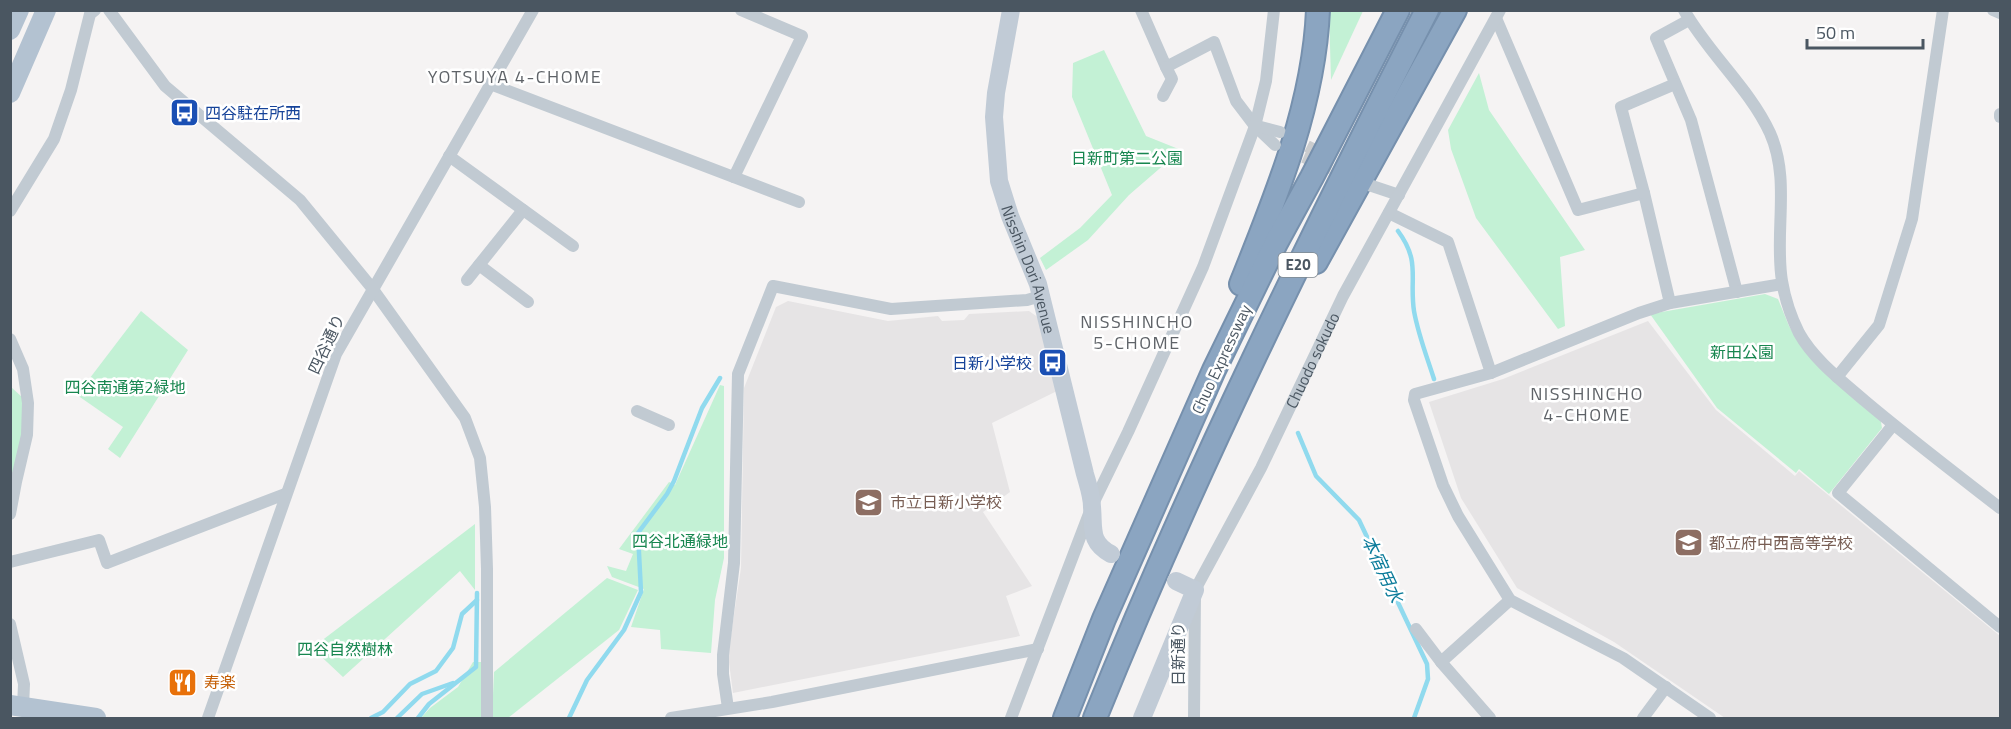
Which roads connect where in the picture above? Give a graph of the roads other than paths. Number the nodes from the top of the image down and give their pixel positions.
1 (19, 10) edge
2 (46, 10) edge
3 (95, 10) edge
4 (109, 10) edge
5 (533, 10) edge
6 (741, 10) edge
7 (1011, 10) edge
8 (1141, 10) edge
9 (1274, 10) edge
10 (1318, 10) edge
11 (1398, 10) edge
12 (1427, 10) edge
13 (1455, 10) edge
14 (1943, 10) edge
15 (1993, 10) edge
16 (2001, 13) edge
17 (1498, 14) edge
18 (1687, 15) edge
19 (10, 30) edge
20 (1166, 67) junction
21 (490, 84) junction
22 (1676, 84) junction
23 (10, 93) edge
24 (1164, 96) dead end
25 (1255, 126) junction
26 (1280, 132) tunnel mouth
27 (1275, 145) tunnel mouth
28 (448, 156) junction
29 (734, 177) junction
30 (1371, 182) dead end
31 (1644, 193) junction
32 (1399, 195) junction
33 (799, 202) dead end
34 (523, 210) junction
35 (10, 211) edge
36 (1389, 213) junction
37 (573, 246) dead end
38 (479, 265) junction
39 (467, 280) dead end
40 (1782, 284) junction
41 (372, 288) junction
42 (1737, 292) junction
43 (1041, 296) junction
44 (528, 302) dead end
45 (1670, 303) junction
46 (10, 339) edge
47 (1491, 373) junction
48 (1837, 377) junction
49 (637, 411) dead end
50 (1893, 424) junction
51 (669, 425) dead end
52 (285, 494) junction
53 (1155, 503) junction
54 (1092, 506) junction
55 (2001, 508) edge
56 (10, 514) edge
57 (1178, 524) junction
58 (1111, 554) dead end
59 (10, 562) edge
60 (1176, 581) dead end
61 (1195, 590) junction
62 (1510, 600) junction
63 (10, 624) edge
64 (2001, 627) edge
65 (1416, 628) dead end
66 (1038, 649) junction
67 (1441, 662) junction
68 (1666, 687) junction
69 (17, 706) edge
70 (728, 708) junction
71 (96, 718) edge
72 (208, 718) edge
73 (487, 718) edge
74 (671, 718) edge
75 (1011, 718) edge
76 (1065, 718) edge
77 (1095, 718) edge
78 (1142, 718) edge
79 (1194, 718) edge
80 (1490, 718) edge
81 (1643, 718) edge
82 (1710, 718) edge

1 - 19 main road
2 - 23 main road
3 - 35 street
4 - 41 street
5 - 21 street, 四谷通り
6 - 29 street
7 - 43 street, Nisshin Dori Avenue
8 - 20 street
9 - 25 street
10 - 53 highway
11 - 53 highway, Chuo Expressway / E20
12 - 57 highway, Chuo Expressway / E20
13 - 57 highway
14 - 48 street
15 - 16 street
17 - 31 street
17 - 32 street, Chuodo sokudo
18 - 22 street
18 - 40 street
20 - 24 street
20 - 25 street
21 - 28 street, 四谷通り
21 - 29 street
22 - 31 street
22 - 42 street
25 - 26 street
25 - 27 street
25 - 54 street
28 - 34 street
28 - 41 street, 四谷通り
29 - 33 street
30 - 32 street
31 - 45 street
32 - 36 street, Chuodo sokudo
34 - 37 street
34 - 38 street
36 - 47 street
36 - 61 street, Chuodo sokudo
38 - 39 street
38 - 44 street
40 - 42 street
40 - 48 street
41 - 52 street, 四谷通り
41 - 73 street
42 - 45 street
43 - 54 street, Nisshin Dori Avenue
43 - 70 street
45 - 47 street
46 - 56 street
47 - 62 street
48 - 50 street
49 - 51 street
50 - 55 street
50 - 64 street
52 - 59 street
52 - 72 street, 四谷通り
53 - 76 highway, Chuo Expressway / E20
54 - 58 street, Nisshin Dori Avenue
54 - 66 street
57 - 77 highway, Chuo Expressway / E20
60 - 61 street
61 - 78 street, Chuodo sokudo
61 - 79 street, 日新通り
62 - 67 street
62 - 68 street
63 - 69 street
65 - 67 street
66 - 70 street
66 - 75 street
67 - 80 street
68 - 81 street
68 - 82 street
69 - 71 main road
70 - 74 street

